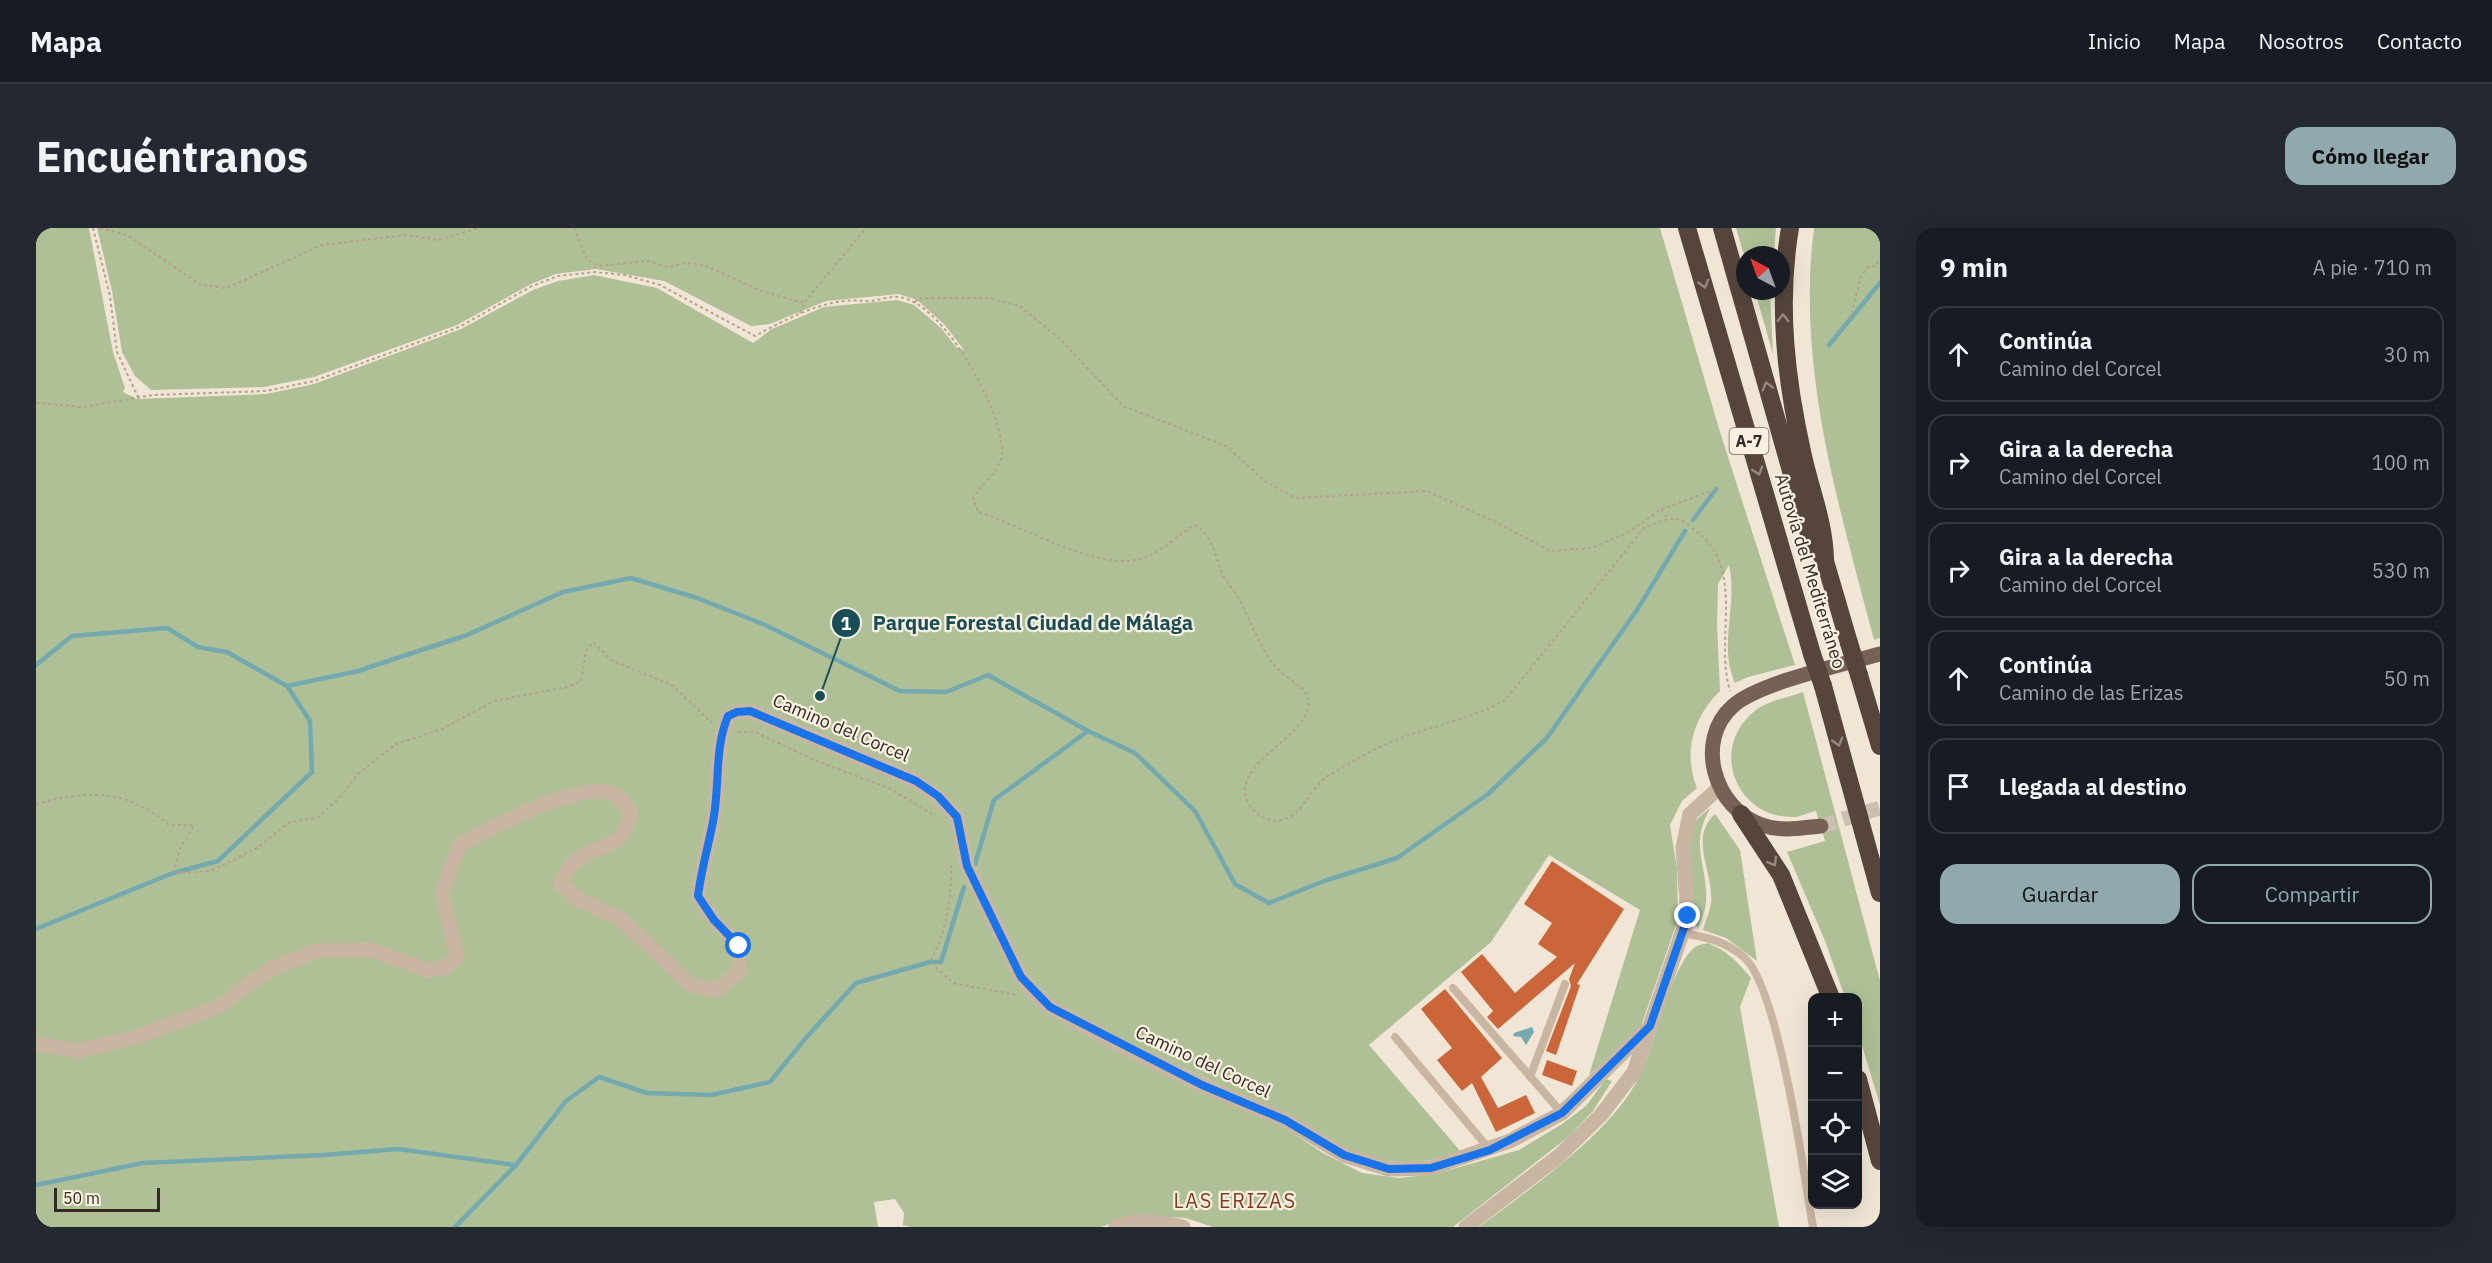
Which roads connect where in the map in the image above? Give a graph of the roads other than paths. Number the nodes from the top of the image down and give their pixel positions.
1 (1687, 228) edge
2 (1722, 228) edge
3 (1790, 228) edge
4 (1825, 561) junction
5 (1880, 654) edge
6 (1880, 746) edge
7 (1719, 788) junction
8 (1741, 814) junction
9 (1821, 826) tunnel mouth
10 (1880, 893) edge
11 (1683, 933) junction
12 (1565, 984) dead end
13 (1453, 988) dead end
14 (1829, 993) edge
15 (1650, 1026) junction
16 (1395, 1037) dead end
17 (36, 1044) edge
18 (1530, 1077) junction
19 (1862, 1097) edge
20 (1562, 1113) junction
21 (1490, 1150) junction
22 (1880, 1161) edge
23 (1116, 1227) edge
24 (1183, 1227) edge
25 (1466, 1227) edge
26 (1813, 1227) edge

1 -> 10 highway, Autovía del Mediterráneo / A-7, bridge
4 -> 2 highway, Autovía del Mediterráneo / A-7
4 -> 3 highway
4 - 6 highway, Autovía del Mediterráneo / A-7, bridge
5 - 7 main road
7 - 8 main road
7 - 11 street
8 - 9 main road
8 -> 14 highway
11 - 15 street
11 - 26 lane
12 - 18 lane
13 - 18 lane
15 - 20 street, Camino del Corcel
15 - 25 street
16 - 21 lane
17 - 21 street, Camino del Corcel
18 - 20 lane
19 - 22 highway
20 - 21 street, Camino del Corcel
23 - 24 street

